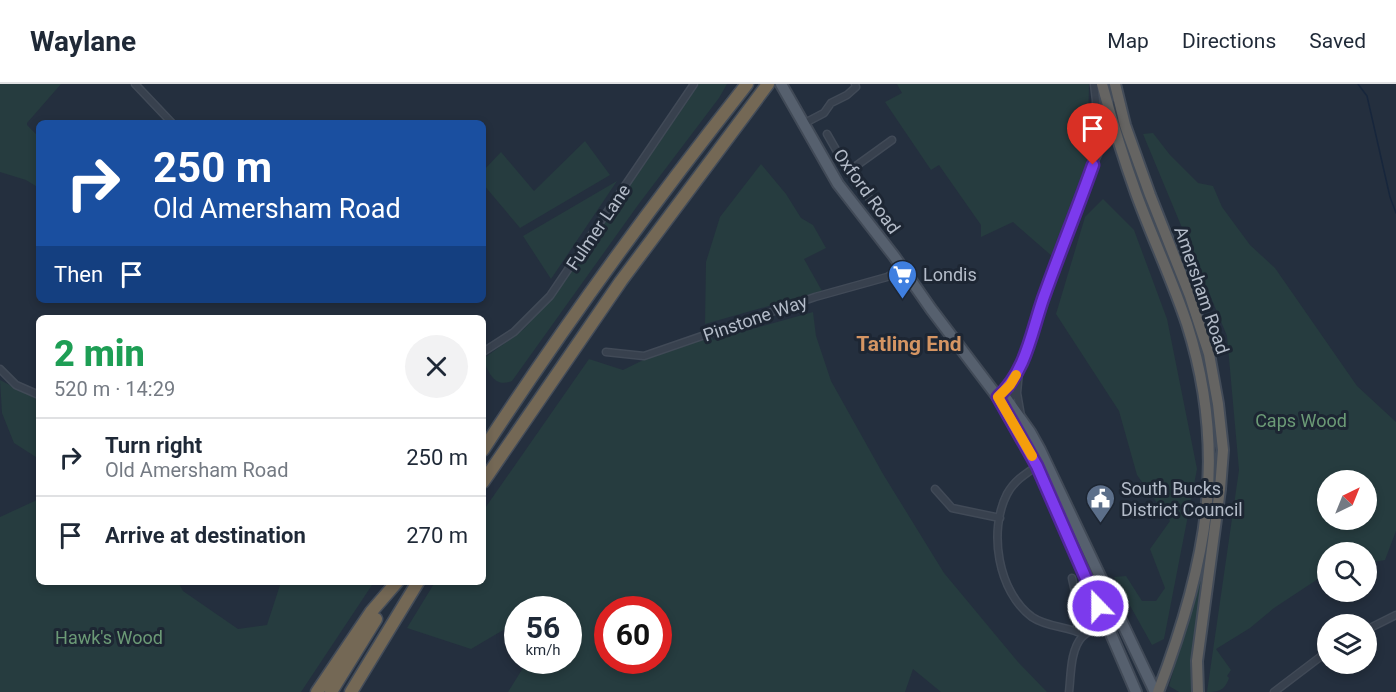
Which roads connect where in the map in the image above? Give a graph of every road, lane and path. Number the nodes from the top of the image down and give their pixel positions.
1 (135, 84) edge
2 (694, 84) edge
3 (747, 84) edge
4 (768, 84) edge
5 (781, 84) edge
6 (855, 84) edge
7 (1094, 84) edge
8 (1102, 84) edge
9 (1115, 86) edge
10 (169, 120) edge
11 (1113, 123) junction
12 (802, 124) junction
13 (827, 134) dead end
14 (892, 140) dead end
15 (843, 162) junction
16 (1093, 165) junction
17 (849, 171) junction
18 (830, 172) junction
19 (872, 202) dead end
20 (902, 268) junction
21 (486, 350) edge
22 (606, 352) dead end
23 (0, 369) edge
24 (1019, 371) junction
25 (36, 394) edge
26 (1005, 398) junction
27 (486, 446) edge
28 (1041, 464) junction
29 (486, 478) edge
30 (935, 489) dead end
31 (1073, 517) junction
32 (999, 518) junction
33 (1065, 527) junction
34 (1072, 578) dead end
35 (395, 585) edge
36 (396, 585) edge
37 (416, 585) edge
38 (1119, 615) junction
39 (1396, 615) edge
40 (1105, 623) junction
41 (1377, 624) edge
42 (1077, 632) junction
43 (1084, 635) junction
44 (1317, 659) edge
45 (317, 692) edge
46 (331, 692) edge
47 (351, 692) edge
48 (1070, 692) edge
49 (1136, 692) edge
50 (1160, 692) edge
51 (1197, 692) edge
52 (1274, 692) edge

1 - 10 street
2 - 21 street, Fulmer Lane
3 - 27 highway
4 - 29 highway
5 - 12 main road, Oxford Road
6 - 12 street
7 - 16 street
8 - 11 highway
9 - 11 street
9 - 51 highway, Amersham Road
11 - 16 street
11 - 50 highway
12 - 18 main road, Oxford Road
13 - 15 street
14 - 17 street
15 - 17 street
15 - 18 street
16 - 24 street
17 - 19 street
18 - 20 main road, Oxford Road
20 - 22 street, Pinstone Way
20 - 26 main road, Oxford Road
23 - 25 street
24 - 26 street
24 - 26 street
26 - 28 main road, Oxford Road
26 - 28 main road
28 - 31 main road
28 - 32 street
28 - 33 main road, Oxford Road
30 - 32 street
31 - 33 main road
31 - 38 main road
32 - 42 street
33 - 40 main road, Oxford Road
34 - 42 street
35 - 45 highway
36 - 46 highway
37 - 47 highway
38 - 40 street
38 - 50 main road
39 - 41 street
40 - 43 street
40 - 49 main road, Oxford Road
42 - 43 street
43 - 48 street
44 - 52 street

